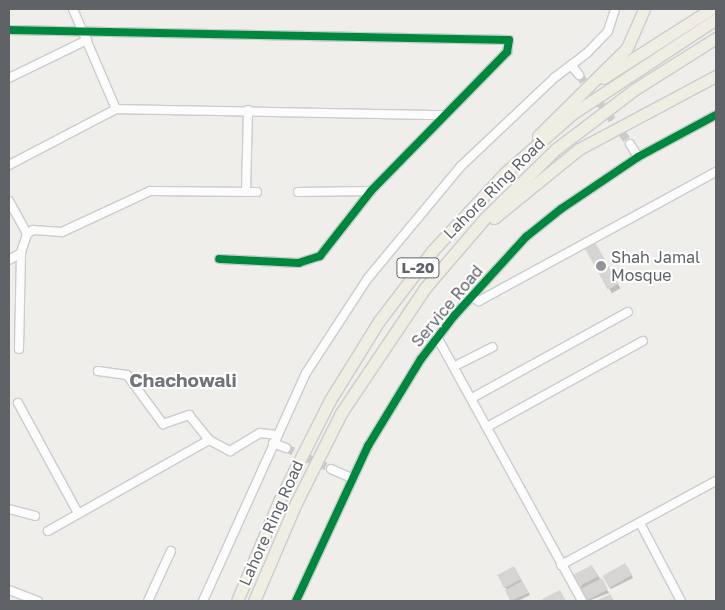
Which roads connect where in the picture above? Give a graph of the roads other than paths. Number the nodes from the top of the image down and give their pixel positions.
1 (73, 9) edge
2 (615, 9) edge
3 (644, 9) edge
4 (709, 16) edge
5 (9, 30) edge
6 (82, 30) junction
7 (716, 38) edge
8 (87, 40) junction
9 (571, 65) junction
10 (579, 75) tunnel mouth
11 (716, 76) edge
12 (9, 78) edge
13 (589, 86) junction
14 (116, 109) junction
15 (248, 110) junction
16 (441, 115) junction
17 (716, 115) edge
18 (630, 144) tunnel mouth
19 (530, 148) junction
20 (638, 157) junction
21 (9, 165) edge
22 (716, 172) edge
23 (371, 191) junction
24 (246, 192) junction
25 (257, 192) dead end
26 (298, 192) dead end
27 (9, 201) edge
28 (27, 234) junction
29 (464, 241) junction
30 (21, 253) junction
31 (219, 259) dead end
32 (9, 260) edge
33 (471, 297) junction
34 (628, 312) dead end
35 (437, 337) junction
36 (643, 340) dead end
37 (493, 348) dead end
38 (19, 349) dead end
39 (454, 366) junction
40 (98, 371) dead end
41 (472, 398) junction
42 (18, 403) dead end
43 (487, 427) junction
44 (275, 439) junction
45 (209, 440) junction
46 (286, 448) tunnel mouth
47 (331, 469) tunnel mouth
48 (351, 478) junction
49 (716, 481) edge
50 (9, 509) edge
51 (78, 513) junction
52 (35, 516) dead end
53 (640, 523) junction
54 (48, 531) dead end
55 (171, 551) dead end
56 (561, 565) junction
57 (9, 590) edge
58 (38, 601) edge
59 (148, 601) edge
60 (204, 601) edge
61 (237, 601) edge
62 (254, 601) edge
63 (296, 601) edge
64 (582, 601) edge
65 (681, 601) edge

1 - 6 street
2 - 9 street
3 - 13 highway
4 - 13 highway
4 - 19 highway, Lahore Ring Road / L-20
5 - 6 street
6 - 8 street
6 - 16 street
7 - 29 highway, Lahore Ring Road / L-20
8 - 12 street
8 - 14 street
9 - 10 street
9 - 44 street
11 - 29 highway
13 - 19 highway
14 - 15 street
14 - 21 street
15 - 16 street
15 - 24 street
16 - 23 street
17 - 20 street, Service Road
18 - 20 street
19 - 61 highway, Lahore Ring Road / L-20
20 - 33 street, Service Road
22 - 33 street
23 - 26 street
23 - 31 street
24 - 25 street
24 - 28 street
27 - 28 street
28 - 30 street
29 - 62 highway, Lahore Ring Road / L-20
30 - 32 street
30 - 38 street
33 - 35 street, Service Road
34 - 41 street
35 - 39 street
35 - 48 street, Service Road
36 - 43 street
37 - 39 street
39 - 41 street
40 - 45 street
41 - 43 street
42 - 51 street
43 - 56 street
44 - 45 street
44 - 46 street
44 - 60 street
45 - 51 street
47 - 48 street
48 - 63 street, Service Road
49 - 53 street
50 - 52 street
51 - 54 street
53 - 56 street
53 - 65 street
55 - 59 street
56 - 64 street
57 - 58 street

